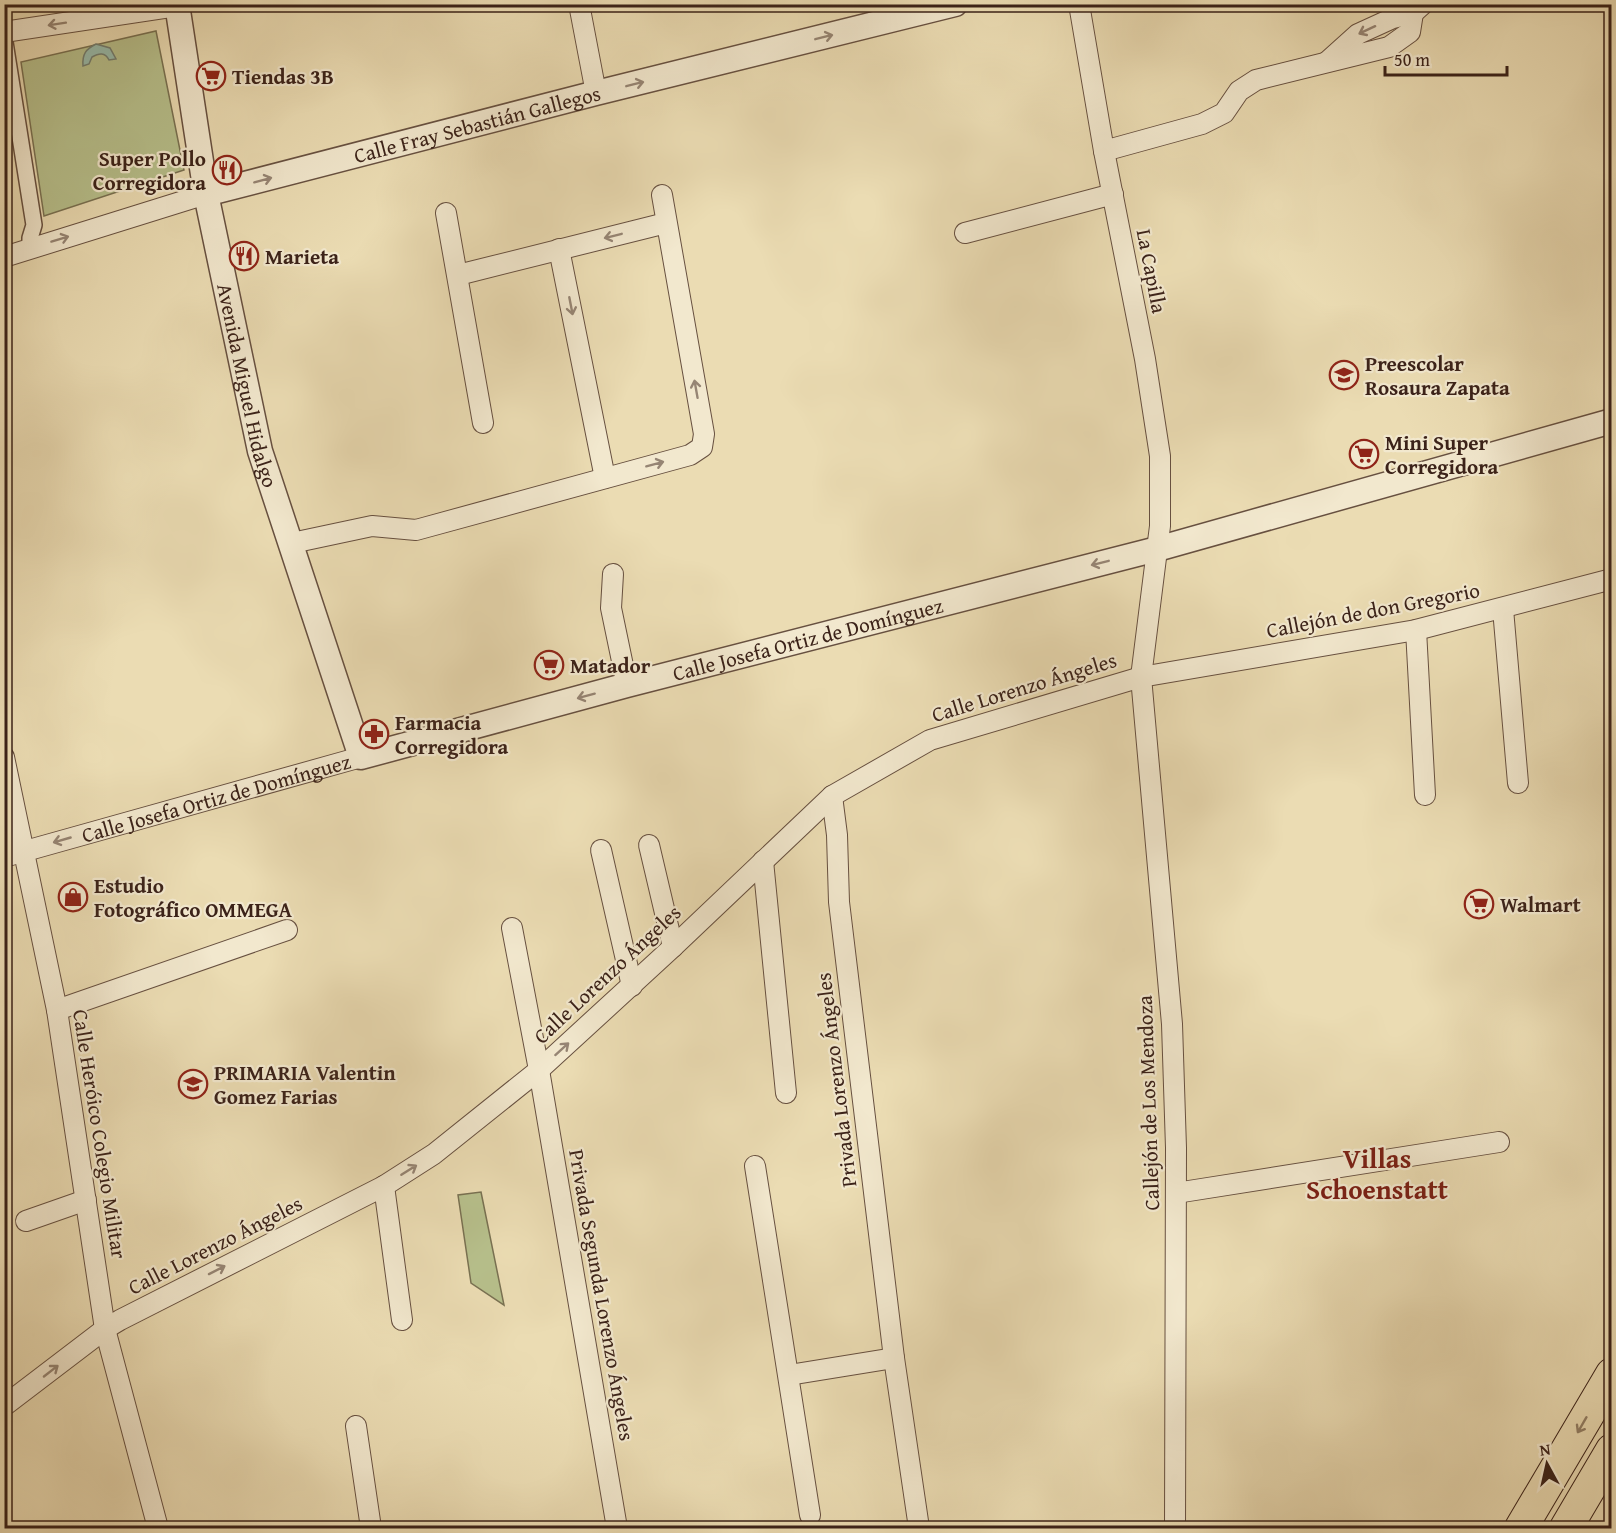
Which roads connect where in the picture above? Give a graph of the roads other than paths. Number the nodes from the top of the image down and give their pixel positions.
1 (579, 4) edge
2 (954, 4) edge
3 (1079, 4) edge
4 (177, 5) edge
5 (1418, 9) edge
6 (4, 34) edge
7 (596, 93) junction
8 (1104, 151) junction
9 (1113, 194) junction
10 (206, 195) junction
11 (662, 195) dead end
12 (446, 213) dead end
13 (666, 223) junction
14 (965, 233) dead end
15 (30, 249) junction
16 (559, 249) junction
17 (4, 257) edge
18 (458, 274) junction
19 (1611, 421) edge
20 (483, 423) dead end
21 (605, 478) junction
22 (292, 543) junction
23 (1157, 549) junction
24 (613, 574) dead end
25 (1611, 579) edge
26 (1503, 609) junction
27 (1416, 630) junction
28 (1141, 677) junction
29 (627, 685) junction
30 (4, 757) edge
31 (361, 757) junction
32 (1518, 783) dead end
33 (1425, 795) dead end
34 (832, 796) junction
35 (649, 845) dead end
36 (25, 850) junction
37 (602, 850) dead end
38 (4, 857) edge
39 (763, 861) junction
40 (512, 928) dead end
41 (287, 930) dead end
42 (674, 947) junction
43 (632, 986) junction
44 (57, 1010) junction
45 (539, 1070) junction
46 (786, 1093) dead end
47 (1499, 1142) dead end
48 (755, 1166) dead end
49 (384, 1186) junction
50 (1176, 1193) junction
51 (86, 1200) junction
52 (26, 1221) dead end
53 (402, 1320) dead end
54 (105, 1329) junction
55 (894, 1358) junction
56 (1611, 1374) edge
57 (789, 1375) junction
58 (4, 1406) edge
59 (356, 1426) dead end
60 (1611, 1450) edge
61 (810, 1515) dead end
62 (158, 1528) edge
63 (371, 1528) edge
64 (617, 1528) edge
65 (919, 1528) edge
66 (1175, 1528) edge
67 (1521, 1528) edge
68 (1566, 1528) edge

1 - 7 street
7 -> 2 street, Calle Fray Sebastián Gallegos
3 - 8 street, La Capilla
4 -> 6 street
4 - 10 street, Avenida Miguel Hidalgo
5 - 8 street
6 - 15 street
10 -> 7 street, Calle Fray Sebastián Gallegos
8 - 9 street, La Capilla
9 - 14 street
9 - 23 street, La Capilla
15 -> 10 street, Calle Fray Sebastián Gallegos
10 - 22 street, Avenida Miguel Hidalgo
11 - 13 street
12 - 18 street
13 -> 16 street
21 -> 13 street
15 - 17 street, Calle Fray Sebastián Gallegos
16 - 18 street
16 -> 21 street
18 - 20 street
19 - 23 street, Calle Josefa Ortiz de Domínguez
21 - 22 street
22 - 31 street, Avenida Miguel Hidalgo
23 - 28 street, Calle Lorenzo Ángeles
23 -> 29 street, Calle Josefa Ortiz de Domínguez
24 - 29 street
25 - 26 street, Callejón de don Gregorio
26 - 27 street, Callejón de don Gregorio
26 - 32 street
27 - 28 street, Callejón de don Gregorio
27 - 33 street
28 - 34 street, Calle Lorenzo Ángeles
28 - 50 street, Callejón de Los Mendoza
29 -> 31 street, Calle Josefa Ortiz de Domínguez
30 - 36 street, Calle Heróico Colegio Militar
31 -> 36 street, Calle Josefa Ortiz de Domínguez
34 - 39 street, Calle Lorenzo Ángeles
34 - 55 street, Privada Lorenzo Ángeles
35 - 42 street
36 - 38 street, Calle Josefa Ortiz de Domínguez
36 - 44 street, Calle Heróico Colegio Militar
37 - 43 street
39 - 42 street, Calle Lorenzo Ángeles
39 - 46 street
40 - 45 street, Privada Segunda Lorenzo Ángeles
41 - 44 street
42 - 43 street, Calle Lorenzo Ángeles
45 -> 43 street, Calle Lorenzo Ángeles
44 - 51 street, Calle Heróico Colegio Militar
49 -> 45 street, Calle Lorenzo Ángeles
45 - 64 street, Privada Segunda Lorenzo Ángeles
47 - 50 street
48 - 57 street
49 - 53 street
54 -> 49 street, Calle Lorenzo Ángeles
50 - 66 street, Callejón de Los Mendoza
51 - 52 street
51 - 54 street, Calle Heróico Colegio Militar
58 -> 54 street, Calle Lorenzo Ángeles
54 - 62 street, Calle Heróico Colegio Militar
55 - 57 street
55 - 65 street, Privada Lorenzo Ángeles
56 -> 67 highway
57 - 61 street
59 - 63 street
60 - 68 highway

